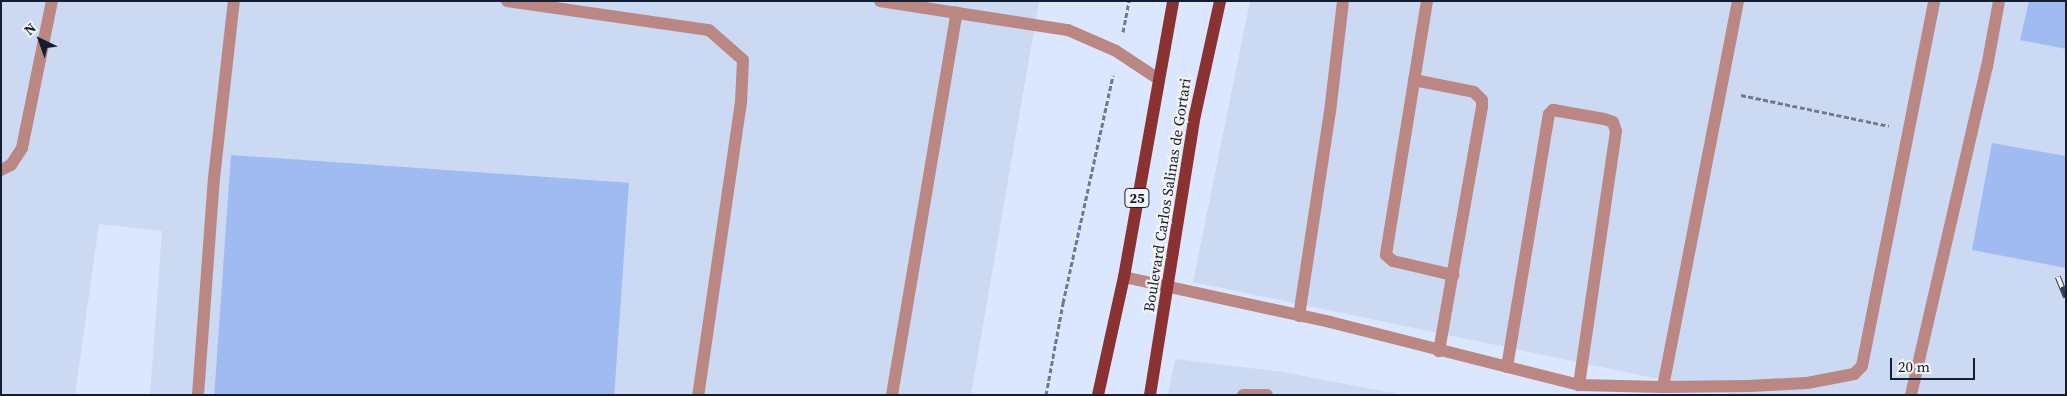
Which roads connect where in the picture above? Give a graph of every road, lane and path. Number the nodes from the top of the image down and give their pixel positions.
1 (52, 1) edge
2 (234, 1) edge
3 (507, 1) edge
4 (880, 1) edge
5 (1129, 1) edge
6 (1172, 1) edge
7 (1220, 1) edge
8 (1344, 1) edge
9 (1427, 1) edge
10 (1738, 1) edge
11 (1934, 1) edge
12 (1999, 1) edge
13 (957, 12) junction
14 (1119, 53) junction
15 (1158, 78) junction
16 (1414, 80) junction
17 (1721, 90) junction
18 (1909, 130) junction
19 (1, 170) edge
20 (1453, 275) junction
21 (1124, 276) junction
22 (1168, 287) junction
23 (1299, 316) junction
24 (1439, 351) junction
25 (1507, 367) junction
26 (1579, 385) junction
27 (1663, 387) junction
28 (198, 395) edge
29 (698, 395) edge
30 (892, 395) edge
31 (1046, 395) edge
32 (1098, 395) edge
33 (1150, 395) edge
34 (1244, 395) edge
35 (1267, 395) edge
36 (1912, 395) edge

1 - 19 lane
2 - 28 lane
3 - 29 lane
4 - 13 lane
5 - 14 path
6 - 15 main road, Boulevard Carlos Salinas de Gortari / 25
7 - 22 main road, Boulevard Carlos Salinas de Gortari
8 - 23 lane
9 - 16 lane
10 - 17 lane
11 - 18 lane
12 - 36 lane
13 - 14 lane
13 - 30 lane
14 - 15 lane
14 - 31 path
15 - 21 main road, Boulevard Carlos Salinas de Gortari / 25
16 - 20 lane
16 - 20 lane
17 - 18 path
17 - 27 lane
18 - 27 lane
20 - 24 lane
21 - 22 lane
21 - 32 main road, Boulevard Carlos Salinas de Gortari / 25
22 - 23 lane
22 - 33 main road, Boulevard Carlos Salinas de Gortari
23 - 24 lane
24 - 25 lane
25 - 26 lane
25 - 26 lane
26 - 27 lane
34 - 35 lane

